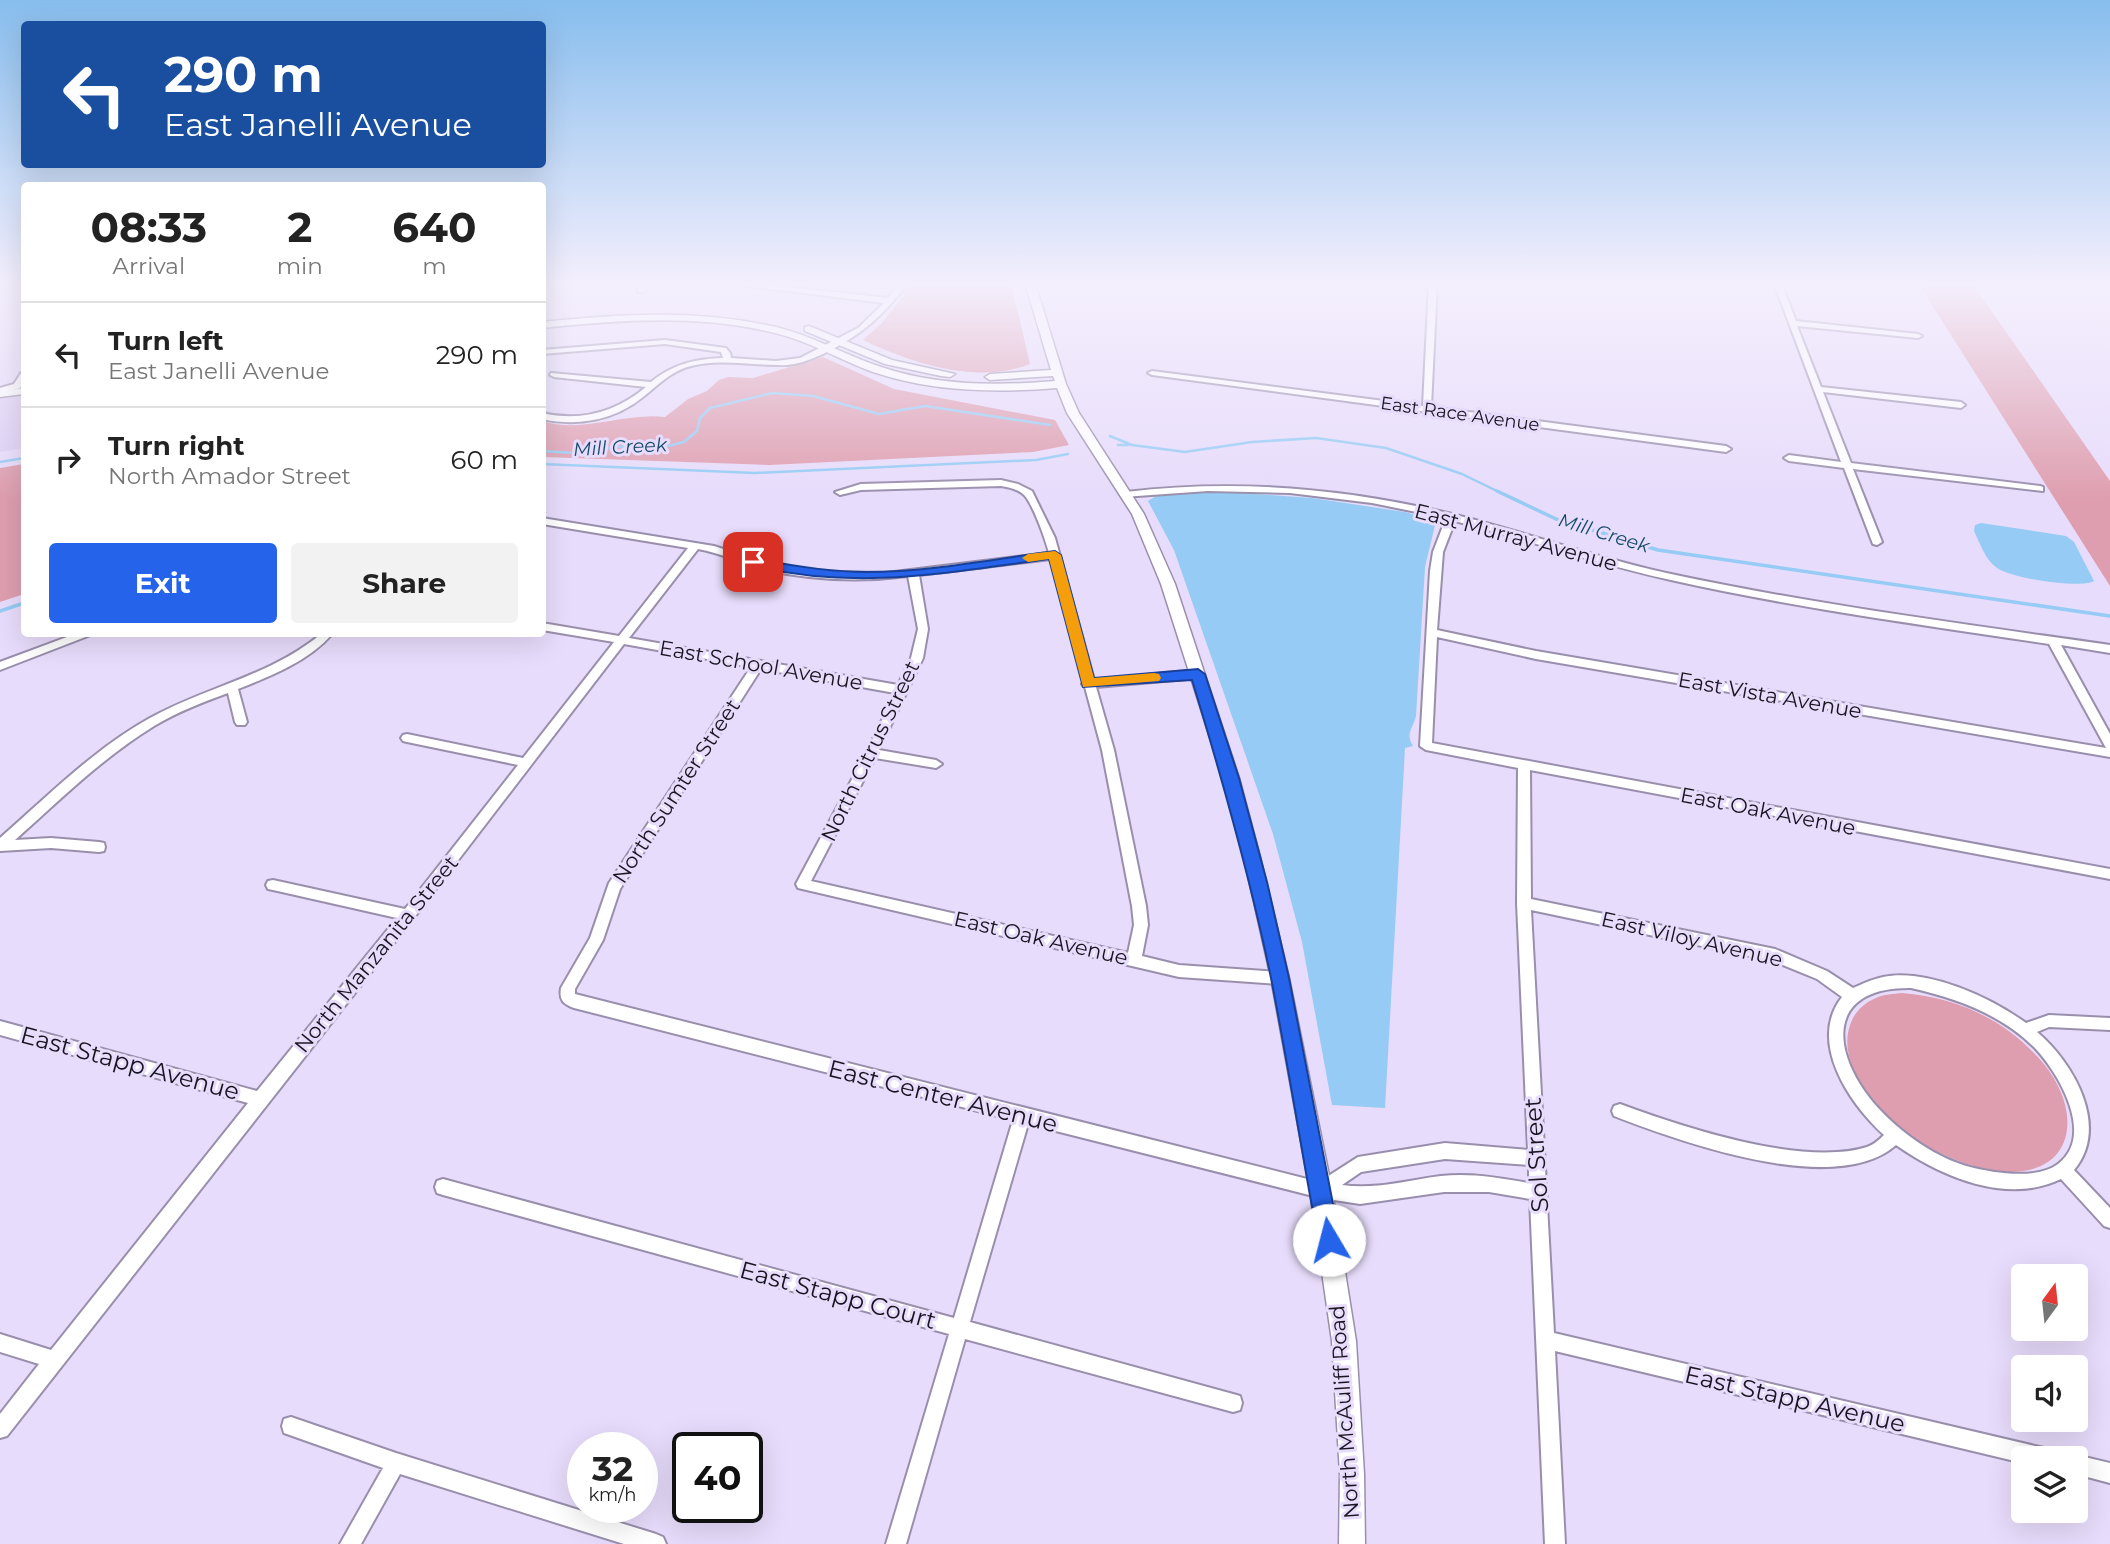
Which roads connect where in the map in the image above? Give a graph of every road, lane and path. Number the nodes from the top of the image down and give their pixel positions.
1 (726, 355) edge
2 (811, 355) edge
3 (847, 355) edge
4 (873, 355) edge
5 (1052, 355) edge
6 (1430, 355) edge
7 (1806, 355) edge
8 (727, 360) junction
9 (1152, 373) dead end
10 (554, 375) dead end
11 (1059, 379) junction
12 (21, 384) edge
13 (653, 385) junction
14 (1819, 389) junction
15 (0, 391) edge
16 (1961, 405) dead end
17 (1427, 410) junction
18 (546, 417) edge
19 (1726, 449) dead end
20 (1789, 458) dead end
21 (1849, 465) junction
22 (2040, 489) dead end
23 (840, 492) dead end
24 (1126, 495) junction
25 (1451, 517) junction
26 (546, 522) edge
27 (1877, 542) dead end
28 (695, 546) junction
29 (1055, 555) junction
30 (913, 573) junction
31 (546, 627) edge
32 (1432, 632) junction
33 (75, 637) edge
34 (323, 637) edge
35 (621, 640) junction
36 (2053, 640) junction
37 (2110, 649) edge
38 (758, 664) junction
39 (0, 666) edge
40 (1198, 674) junction
41 (1088, 684) junction
42 (232, 687) junction
43 (902, 690) junction
44 (241, 722) dead end
45 (407, 738) dead end
46 (2110, 745) edge
47 (872, 753) junction
48 (2110, 753) edge
49 (527, 762) junction
50 (936, 764) dead end
51 (1524, 766) junction
52 (0, 846) edge
53 (99, 847) dead end
54 (2110, 874) edge
55 (803, 884) joint
56 (273, 886) dead end
57 (1524, 903) junction
58 (408, 915) junction
59 (1134, 959) junction
60 (1280, 978) junction
61 (1852, 996) junction
62 (567, 997) joint
63 (2110, 1024) edge
64 (0, 1028) edge
65 (2024, 1030) junction
66 (260, 1098) junction
67 (1620, 1111) dead end
68 (1022, 1116) junction
69 (1896, 1135) junction
70 (1535, 1158) junction
71 (2065, 1172) junction
72 (443, 1187) dead end
73 (1321, 1190) junction
74 (1539, 1193) junction
75 (2110, 1220) edge
76 (960, 1328) junction
77 (1546, 1340) junction
78 (0, 1343) edge
79 (54, 1360) junction
80 (1233, 1403) dead end
81 (290, 1426) dead end
82 (0, 1429) edge
83 (2011, 1450) edge
84 (396, 1463) junction
85 (2088, 1468) edge
86 (2110, 1474) edge
87 (350, 1544) edge
88 (656, 1544) edge
89 (896, 1544) edge
90 (1352, 1544) edge
91 (1555, 1544) edge

1 - 8 street
2 - 8 street
3 - 11 street
4 - 11 street
5 - 11 street, North McAuliff Road
6 - 17 street
7 - 14 street
8 - 13 street
9 - 17 street, East Race Avenue
10 - 13 street
11 - 24 street, North McAuliff Road
12 - 15 street
13 - 18 street
14 - 16 street
14 - 21 street
17 - 19 street, East Race Avenue
20 - 21 street
21 - 22 street
21 - 27 street
23 - 29 street
24 - 25 street, East Murray Avenue
24 - 40 street, North McAuliff Road
25 - 32 street
25 - 36 street, East Murray Avenue
26 - 28 street
28 - 30 street
28 - 35 street, North Manzanita Street
29 - 30 street
29 - 41 street
30 - 43 street, North Citrus Street
31 - 35 street, East School Avenue
32 - 48 street, East Vista Avenue
32 - 51 street, East Oak Avenue
33 - 39 street
34 - 42 street
35 - 38 street, East School Avenue
35 - 49 street, North Manzanita Street
36 - 37 street, East Murray Avenue
36 - 46 street
38 - 43 street, East School Avenue
38 - 62 street, North Sumter Street
40 - 41 street
40 - 60 street, North McAuliff Road
41 - 59 street
42 - 44 street
42 - 52 street
43 - 47 street, North Citrus Street
45 - 49 street
47 - 50 street
47 - 55 street, North Citrus Street
49 - 58 street, North Manzanita Street
51 - 54 street, East Oak Avenue
51 - 57 street, Sol Street
52 - 53 street
55 - 59 street, East Oak Avenue
56 - 58 street
57 - 61 street, East Viloy Avenue
57 - 70 street, Sol Street
58 - 66 street, North Manzanita Street
59 - 60 street, East Oak Avenue
60 - 73 street, North McAuliff Road
61 - 65 street
61 - 69 street
62 - 68 street, East Center Avenue
63 - 65 street
64 - 66 street, East Stapp Avenue
65 - 71 street
66 - 79 street, North Manzanita Street
67 - 69 street
68 - 73 street, East Center Avenue
68 - 76 street
69 - 71 street
70 - 73 street
70 - 74 street, Sol Street
71 - 75 street
72 - 76 street, East Stapp Court
73 - 74 street
73 - 90 street, North McAuliff Road
74 - 77 street, Sol Street
76 - 80 street, East Stapp Court
76 - 89 street
77 - 83 street, East Stapp Avenue
77 - 91 street, Sol Street
78 - 79 street
79 - 82 street, North Manzanita Street
81 - 84 street
84 - 87 street
84 - 88 street
85 - 86 street

